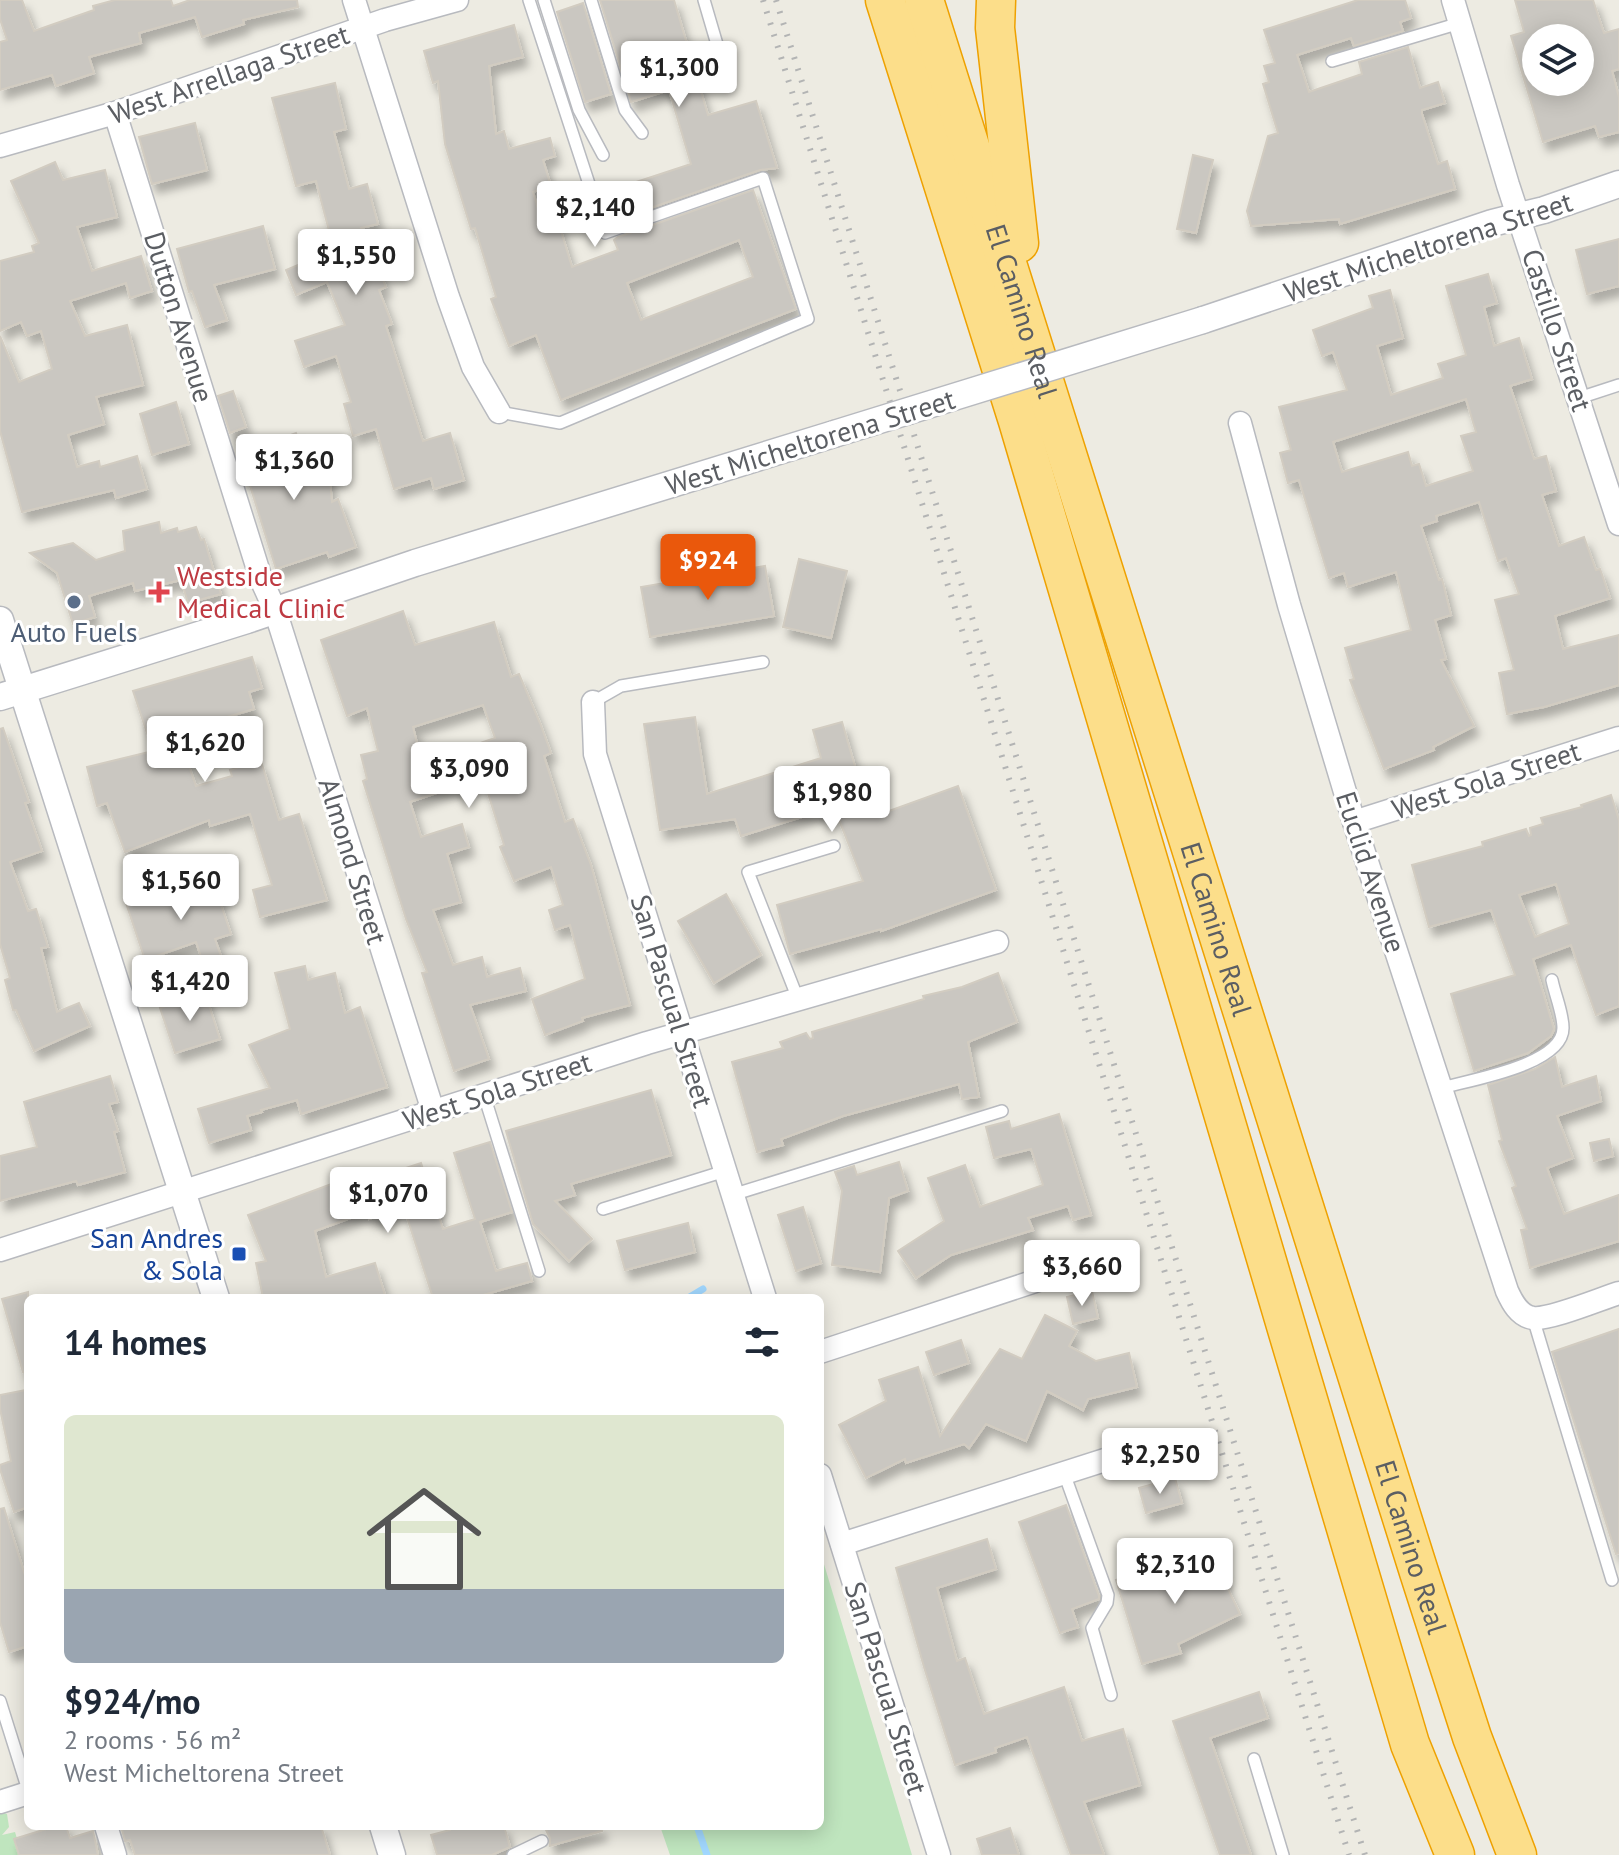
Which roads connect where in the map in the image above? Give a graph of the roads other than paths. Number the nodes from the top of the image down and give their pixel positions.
1 (354, 0) edge
2 (457, 0) edge
3 (529, 0) edge
4 (544, 0) edge
5 (591, 0) edge
6 (704, 0) edge
7 (885, 0) edge
8 (924, 0) edge
9 (996, 0) edge
10 (1453, 0) edge
11 (1460, 23) junction
12 (363, 29) junction
13 (721, 58) dead end
14 (1332, 61) dead end
15 (115, 113) junction
16 (642, 133) dead end
17 (0, 146) edge
18 (603, 155) dead end
19 (1619, 184) edge
20 (1520, 216) junction
21 (1028, 325) junction
22 (1619, 385) edge
23 (1579, 398) junction
24 (499, 412) joint
25 (1240, 423) dead end
26 (1619, 524) edge
27 (275, 610) junction
28 (0, 620) edge
29 (763, 662) dead end
30 (11, 694) edge
31 (593, 702) joint
32 (1619, 738) edge
33 (1354, 822) junction
34 (834, 846) dead end
35 (997, 942) dead end
36 (1552, 980) dead end
37 (798, 999) junction
38 (681, 1032) junction
39 (1441, 1088) junction
40 (484, 1095) junction
41 (433, 1111) junction
42 (1002, 1111) dead end
43 (725, 1171) junction
44 (182, 1191) junction
45 (732, 1195) junction
46 (603, 1209) dead end
47 (0, 1250) edge
48 (1096, 1261) dead end
49 (539, 1271) dead end
50 (1619, 1293) edge
51 (215, 1294) edge
52 (764, 1294) edge
53 (1527, 1315) junction
54 (824, 1351) edge
55 (1155, 1444) dead end
56 (1064, 1473) junction
57 (824, 1488) edge
58 (842, 1544) junction
59 (1612, 1580) dead end
60 (1111, 1695) dead end
61 (0, 1701) edge
62 (1410, 1744) junction
63 (1254, 1759) dead end
64 (24, 1779) edge
65 (24, 1793) edge
66 (0, 1802) edge
67 (107, 1830) edge
68 (384, 1830) edge
69 (542, 1841) dead end
70 (115, 1855) edge
71 (392, 1855) edge
72 (513, 1855) edge
73 (939, 1855) edge
74 (1283, 1855) edge
75 (1437, 1855) edge
76 (1455, 1855) edge
77 (1517, 1855) edge

1 - 12 street
2 - 12 street, West Arrellaga Street
3 - 24 lane
4 - 18 lane
5 - 16 lane
6 - 13 lane
7 - 62 highway, El Camino Real
8 - 21 highway, El Camino Real
9 - 21 highway
10 - 11 street, Castillo Street
11 - 14 lane
11 - 20 street, Castillo Street
12 - 15 street, West Arrellaga Street
12 - 24 street
15 - 17 street, West Arrellaga Street
15 - 27 street, Dutton Avenue
19 - 20 street, West Micheltorena Street
20 - 23 street, Castillo Street
20 - 27 street, West Micheltorena Street, bridge
21 - 77 highway, El Camino Real
22 - 23 lane
23 - 26 street, Castillo Street
25 - 33 street, Euclid Avenue
27 - 30 street, West Micheltorena Street
27 - 41 street, Almond Street
28 - 30 street
29 - 31 lane
30 - 44 street
31 - 38 street, San Pascual Street
32 - 33 street, West Sola Street
33 - 39 street, Euclid Avenue
34 - 37 lane
35 - 37 street, West Sola Street
36 - 39 lane
37 - 38 street, West Sola Street
38 - 40 street, West Sola Street
38 - 43 street, San Pascual Street
39 - 53 street, Euclid Avenue
40 - 41 street, West Sola Street
40 - 49 lane
41 - 44 street, West Sola Street
42 - 45 lane
43 - 45 street, San Pascual Street
43 - 46 lane
44 - 47 street, West Sola Street
44 - 51 street
45 - 52 street, San Pascual Street
48 - 54 street
50 - 53 street
53 - 59 lane
55 - 56 street
56 - 58 street
56 - 60 lane
57 - 58 street, San Pascual Street
58 - 73 street, San Pascual Street
61 - 64 lane
62 - 75 highway
62 - 76 highway, El Camino Real
63 - 74 lane
65 - 66 street
67 - 70 street
68 - 71 street
69 - 72 lane

